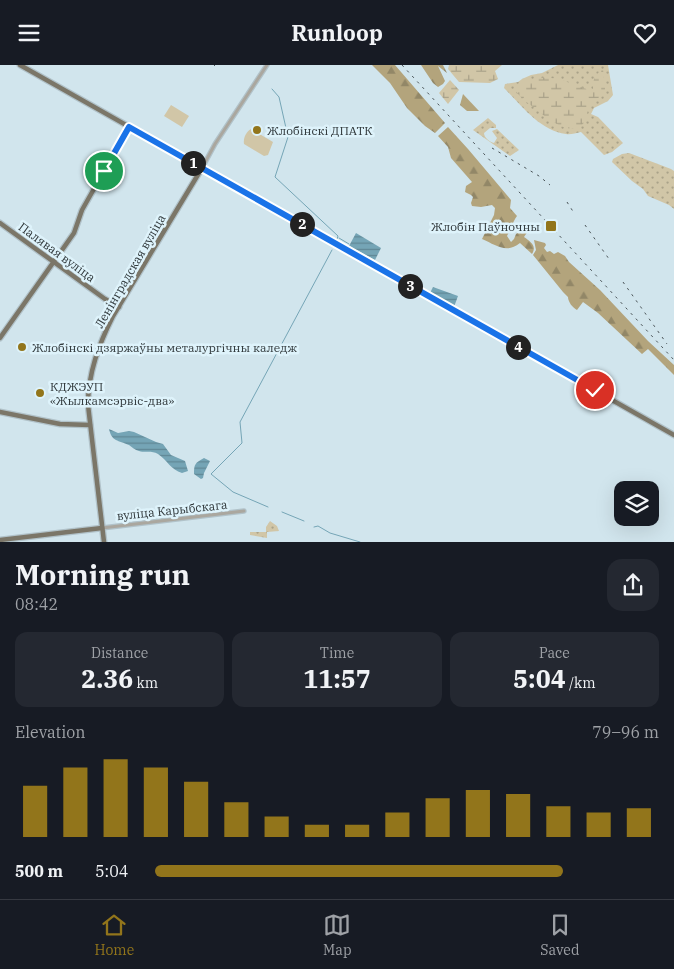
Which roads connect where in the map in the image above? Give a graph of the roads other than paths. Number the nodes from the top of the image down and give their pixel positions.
1 (20, 65) edge
2 (268, 65) edge
3 (129, 127) junction
4 (202, 168) junction
5 (0, 223) edge
6 (54, 262) junction
7 (119, 306) junction
8 (0, 338) edge
9 (0, 412) edge
10 (90, 425) junction
11 (674, 435) edge
12 (244, 511) dead end
13 (102, 527) junction
14 (0, 540) edge
15 (104, 541) edge

1 - 3 main road
2 - 4 street, Ленінградская вуліца
3 - 4 main road
3 - 6 main road
4 - 7 main road, Ленінградская вуліца
4 - 11 main road
5 - 6 main road, Палявая вуліца
6 - 7 main road, Палявая вуліца
6 - 8 main road
7 - 10 main road, Ленінградская вуліца
9 - 10 main road
10 - 13 main road, Ленінградская вуліца
12 - 13 street, вуліца Карыбскага
13 - 14 main road
13 - 15 main road, Ленінградская вуліца

